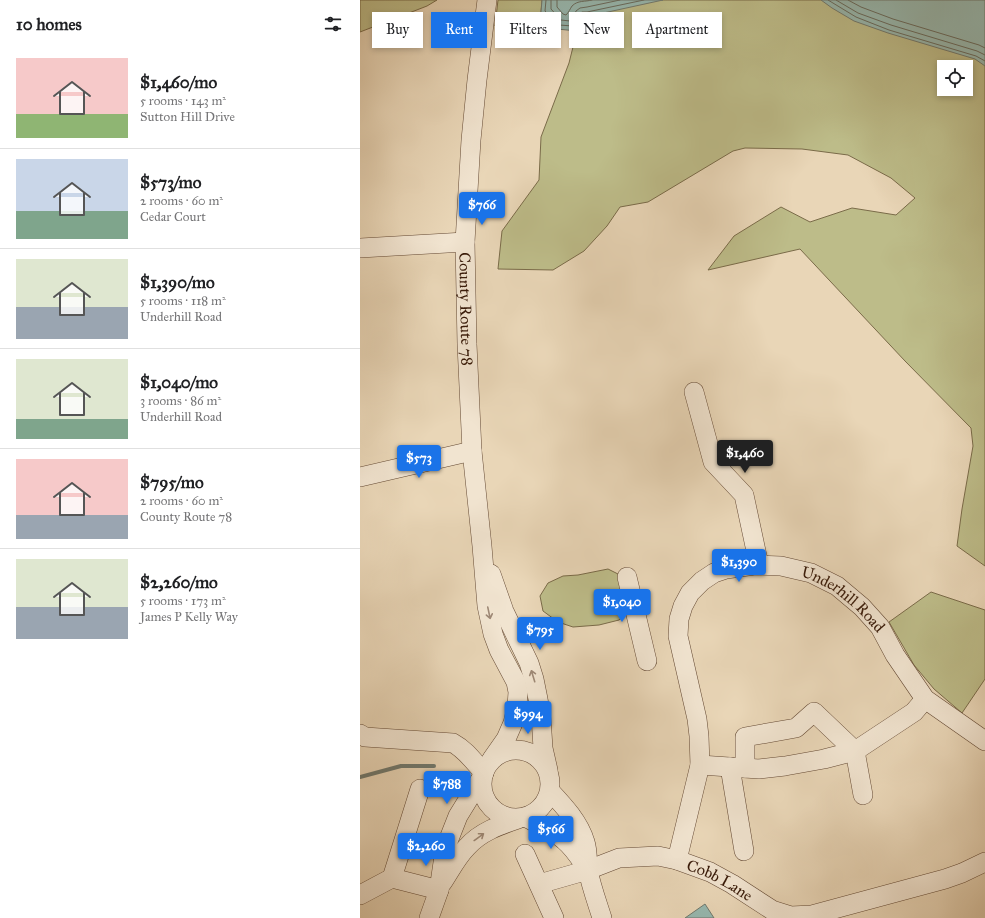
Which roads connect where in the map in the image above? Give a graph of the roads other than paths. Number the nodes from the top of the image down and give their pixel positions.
1 (487, 0) edge
2 (465, 242) junction
3 (360, 248) edge
4 (694, 392) dead end
5 (472, 451) junction
6 (360, 477) edge
7 (482, 546) junction
8 (759, 565) junction
9 (627, 577) dead end
10 (647, 661) dead end
11 (926, 699) junction
12 (360, 734) edge
13 (985, 741) edge
14 (855, 751) junction
15 (700, 765) junction
16 (737, 768) junction
17 (486, 770) junction
18 (548, 770) junction
19 (420, 789) dead end
20 (550, 791) junction
21 (862, 795) dead end
22 (522, 818) junction
23 (744, 850) dead end
24 (525, 854) dead end
25 (677, 860) junction
26 (985, 862) edge
27 (588, 870) junction
28 (392, 878) junction
29 (538, 884) junction
30 (439, 890) junction
31 (360, 896) edge
32 (429, 918) edge
33 (554, 918) edge
34 (602, 918) edge

1 - 2 street, County Route 78
2 - 3 street
2 - 5 street, County Route 78
4 - 8 street
5 - 6 street
5 - 7 street, County Route 78
7 -> 17 street, County Route 78
18 -> 7 street, County Route 78
8 - 11 street, Underhill Road
8 - 15 street, Underhill Road
9 - 10 street
11 - 13 street, Underhill Road
11 - 14 street
12 - 17 street
14 - 16 street
14 - 16 street
14 - 21 street
15 - 16 street
15 - 25 street, Underhill Road
16 - 23 street
17 - 18 street
17 - 22 street
17 - 30 street, County Route 78
18 - 20 street
19 - 28 street
20 - 22 street
20 - 27 street
22 - 27 street
30 -> 22 street
24 - 29 street
25 - 26 street, Cobb Lane
25 - 27 street, Cobb Lane
27 - 29 street, Cobb Lane
27 - 34 street
28 - 30 street
28 - 31 street
29 - 33 street
30 - 32 street

